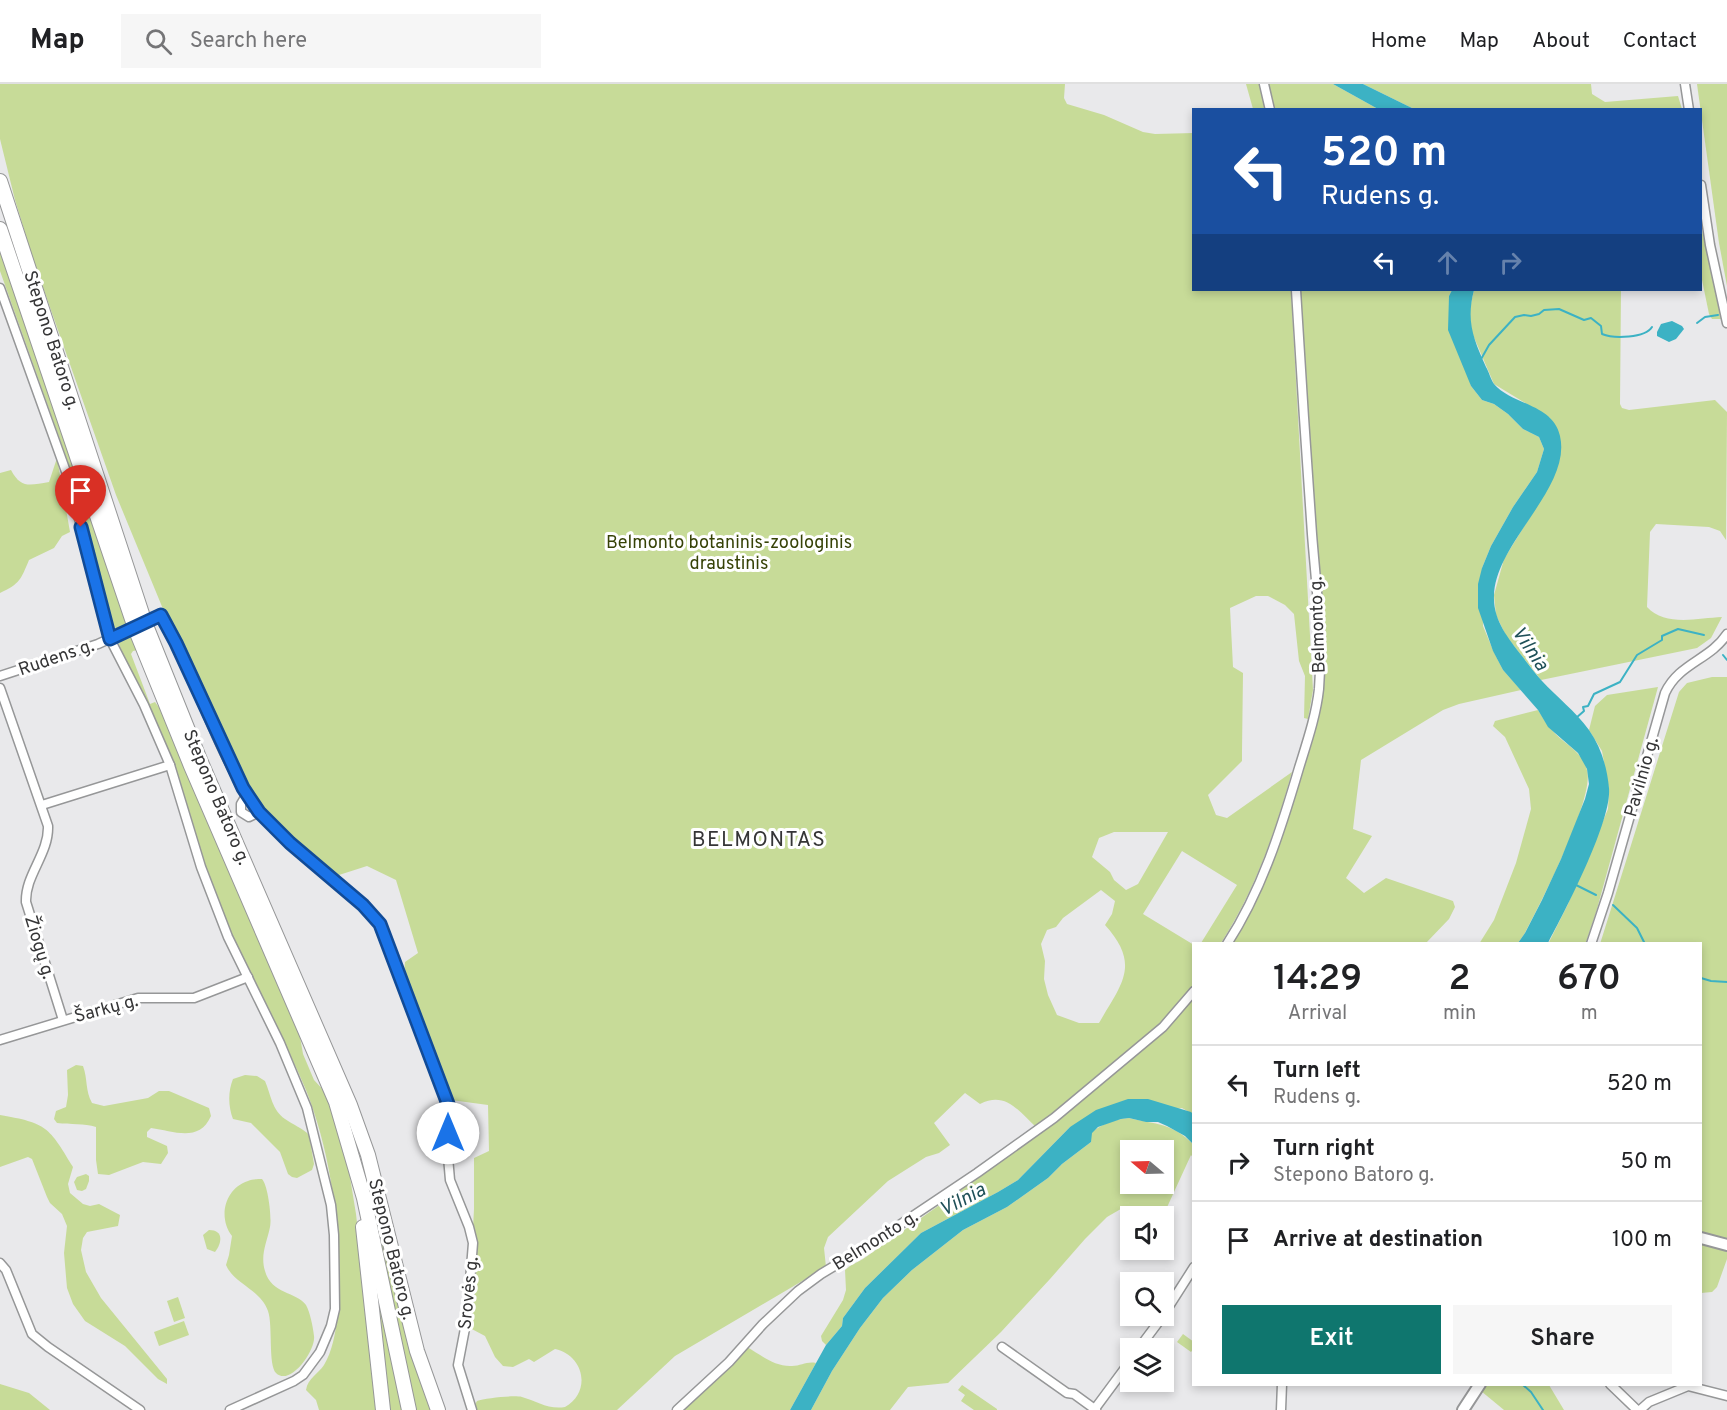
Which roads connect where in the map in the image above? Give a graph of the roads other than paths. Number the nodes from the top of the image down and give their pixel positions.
1 (1264, 84) edge
2 (1685, 84) edge
3 (1270, 108) edge
4 (1689, 108) edge
5 (0, 181) edge
6 (1702, 192) edge
7 (0, 229) edge
8 (0, 288) edge
9 (1296, 291) edge
10 (1727, 322) edge
11 (140, 626) junction
12 (1727, 634) edge
13 (110, 639) junction
14 (0, 676) edge
15 (0, 688) edge
16 (170, 765) junction
17 (247, 794) junction
18 (42, 805) junction
19 (259, 812) junction
20 (1228, 942) edge
21 (1592, 942) edge
22 (248, 977) junction
23 (1192, 993) edge
24 (63, 1020) junction
25 (0, 1040) edge
26 (355, 1164) junction
27 (1702, 1238) edge
28 (1727, 1245) edge
29 (0, 1263) edge
30 (1192, 1270) edge
31 (1174, 1298) edge
32 (1002, 1347) dead end
33 (1120, 1375) edge
34 (1282, 1386) edge
35 (1479, 1386) edge
36 (1612, 1386) edge
37 (1727, 1395) edge
38 (140, 1410) edge
39 (230, 1410) edge
40 (383, 1410) edge
41 (409, 1410) edge
42 (438, 1410) edge
43 (472, 1410) edge
44 (677, 1410) edge
45 (1095, 1410) edge
46 (1281, 1410) edge
47 (1462, 1410) edge
48 (1639, 1410) edge

1 - 3 street
2 - 4 street
5 - 11 main road, Stepono Batoro g.
6 - 10 street
7 - 11 main road, Stepono Batoro g.
8 - 13 street, Stepono Batoro g.
9 - 20 street, Belmonto g.
11 - 13 street, Rudens g.
11 - 17 street, Srovės g.
11 - 26 main road, Stepono Batoro g.
11 - 42 main road, Stepono Batoro g.
12 - 21 street, Pavilnio g.
13 - 14 street, Rudens g.
13 - 16 street, Stepono Batoro g.
15 - 18 street, Žiogų g.
16 - 18 street
16 - 22 street, Stepono Batoro g.
17 - 19 street, Srovės g.
17 - 19 street, Srovės g.
18 - 24 street, Žiogų g.
19 - 43 street, Srovės g.
22 - 24 street, Šarkų g.
22 - 39 street, Stepono Batoro g.
23 - 44 street, Belmonto g.
24 - 25 street, Šarkų g.
26 - 40 main road
26 - 41 main road, Stepono Batoro g.
27 - 28 street
29 - 38 street
30 - 31 street
32 - 45 street
33 - 45 street
34 - 46 street
35 - 47 street
36 - 48 street
37 - 48 street

